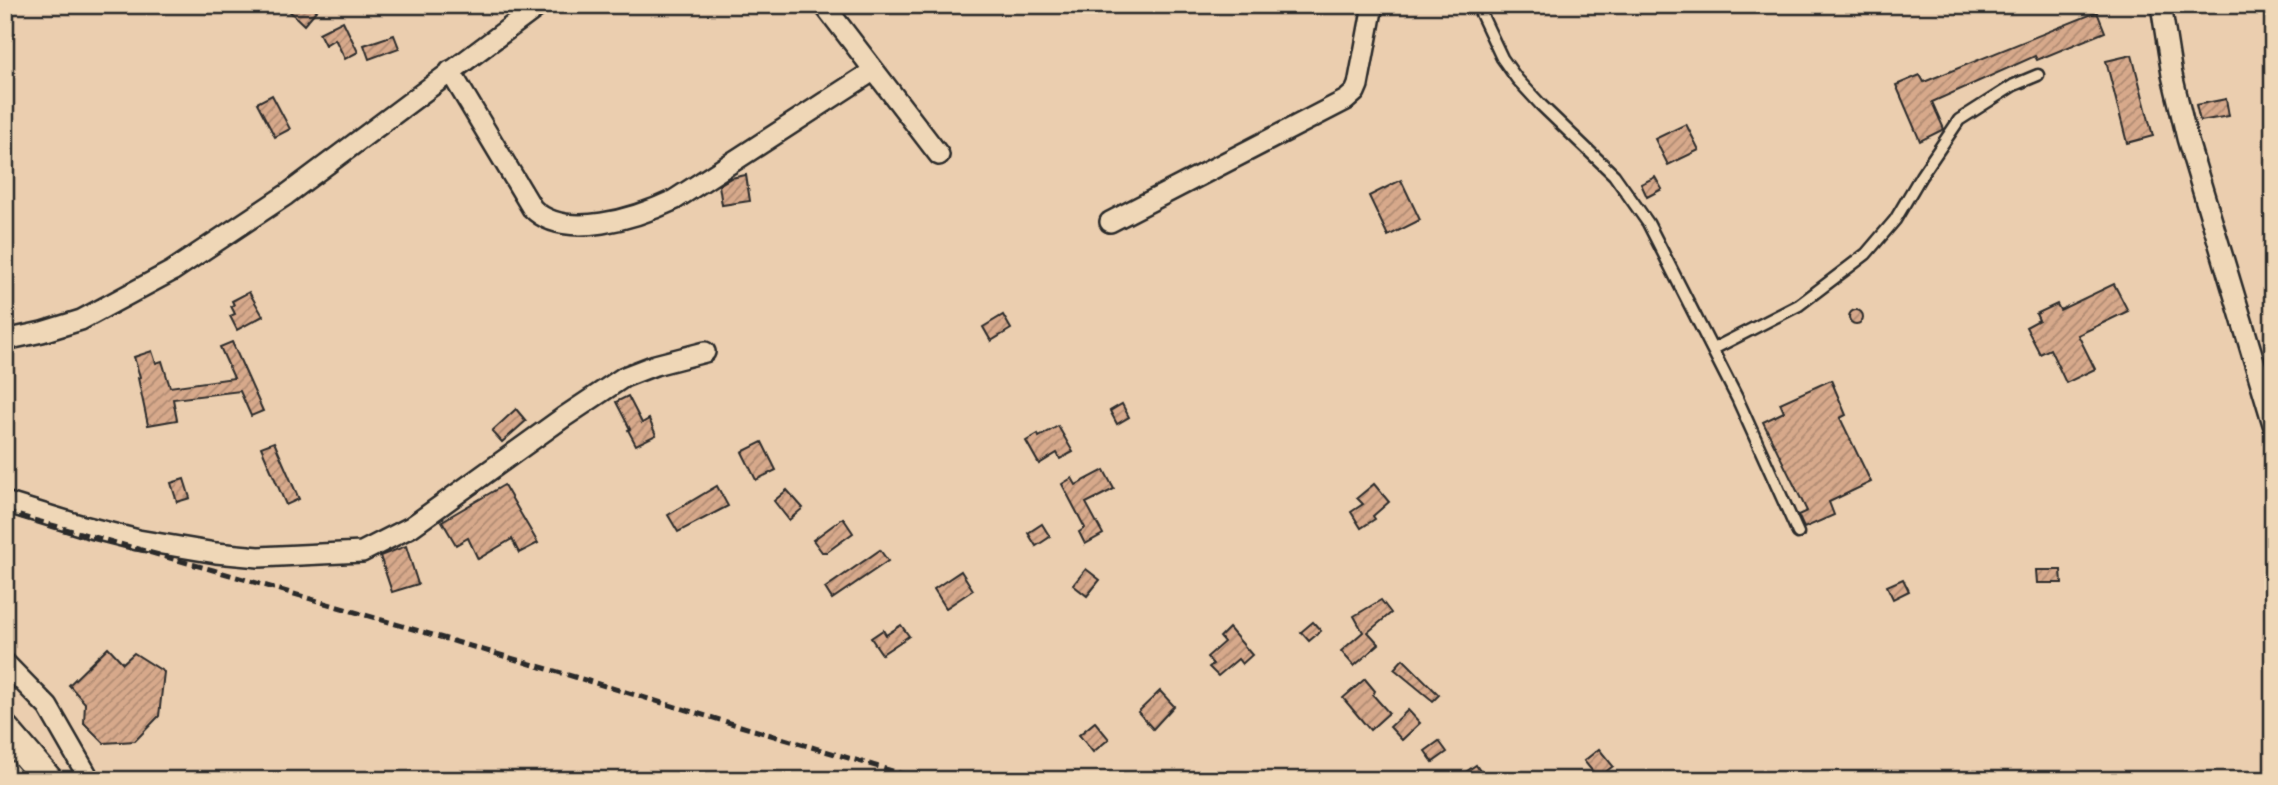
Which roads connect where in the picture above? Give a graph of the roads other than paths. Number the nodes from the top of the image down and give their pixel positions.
1 (540, 5) edge
2 (824, 5) edge
3 (1373, 5) edge
4 (1477, 5) edge
5 (2161, 5) edge
6 (450, 71) junction
7 (873, 71) junction
8 (2038, 75) dead end
9 (939, 155) dead end
10 (1110, 222) dead end
11 (5, 340) edge
12 (1713, 349) junction
13 (705, 352) dead end
14 (2273, 424) edge
15 (5, 502) edge
16 (1798, 533) dead end
17 (5, 663) edge
18 (5, 730) edge
19 (5, 768) edge
20 (15, 780) edge
21 (48, 780) edge
22 (90, 780) edge

1 - 6 street
2 - 7 street
3 - 10 street
4 - 12 lane
5 - 14 street
6 - 7 street
6 - 11 street
7 - 9 street
8 - 12 lane
12 - 16 lane
13 - 15 street
17 - 22 street
18 - 21 main road
19 - 20 street

